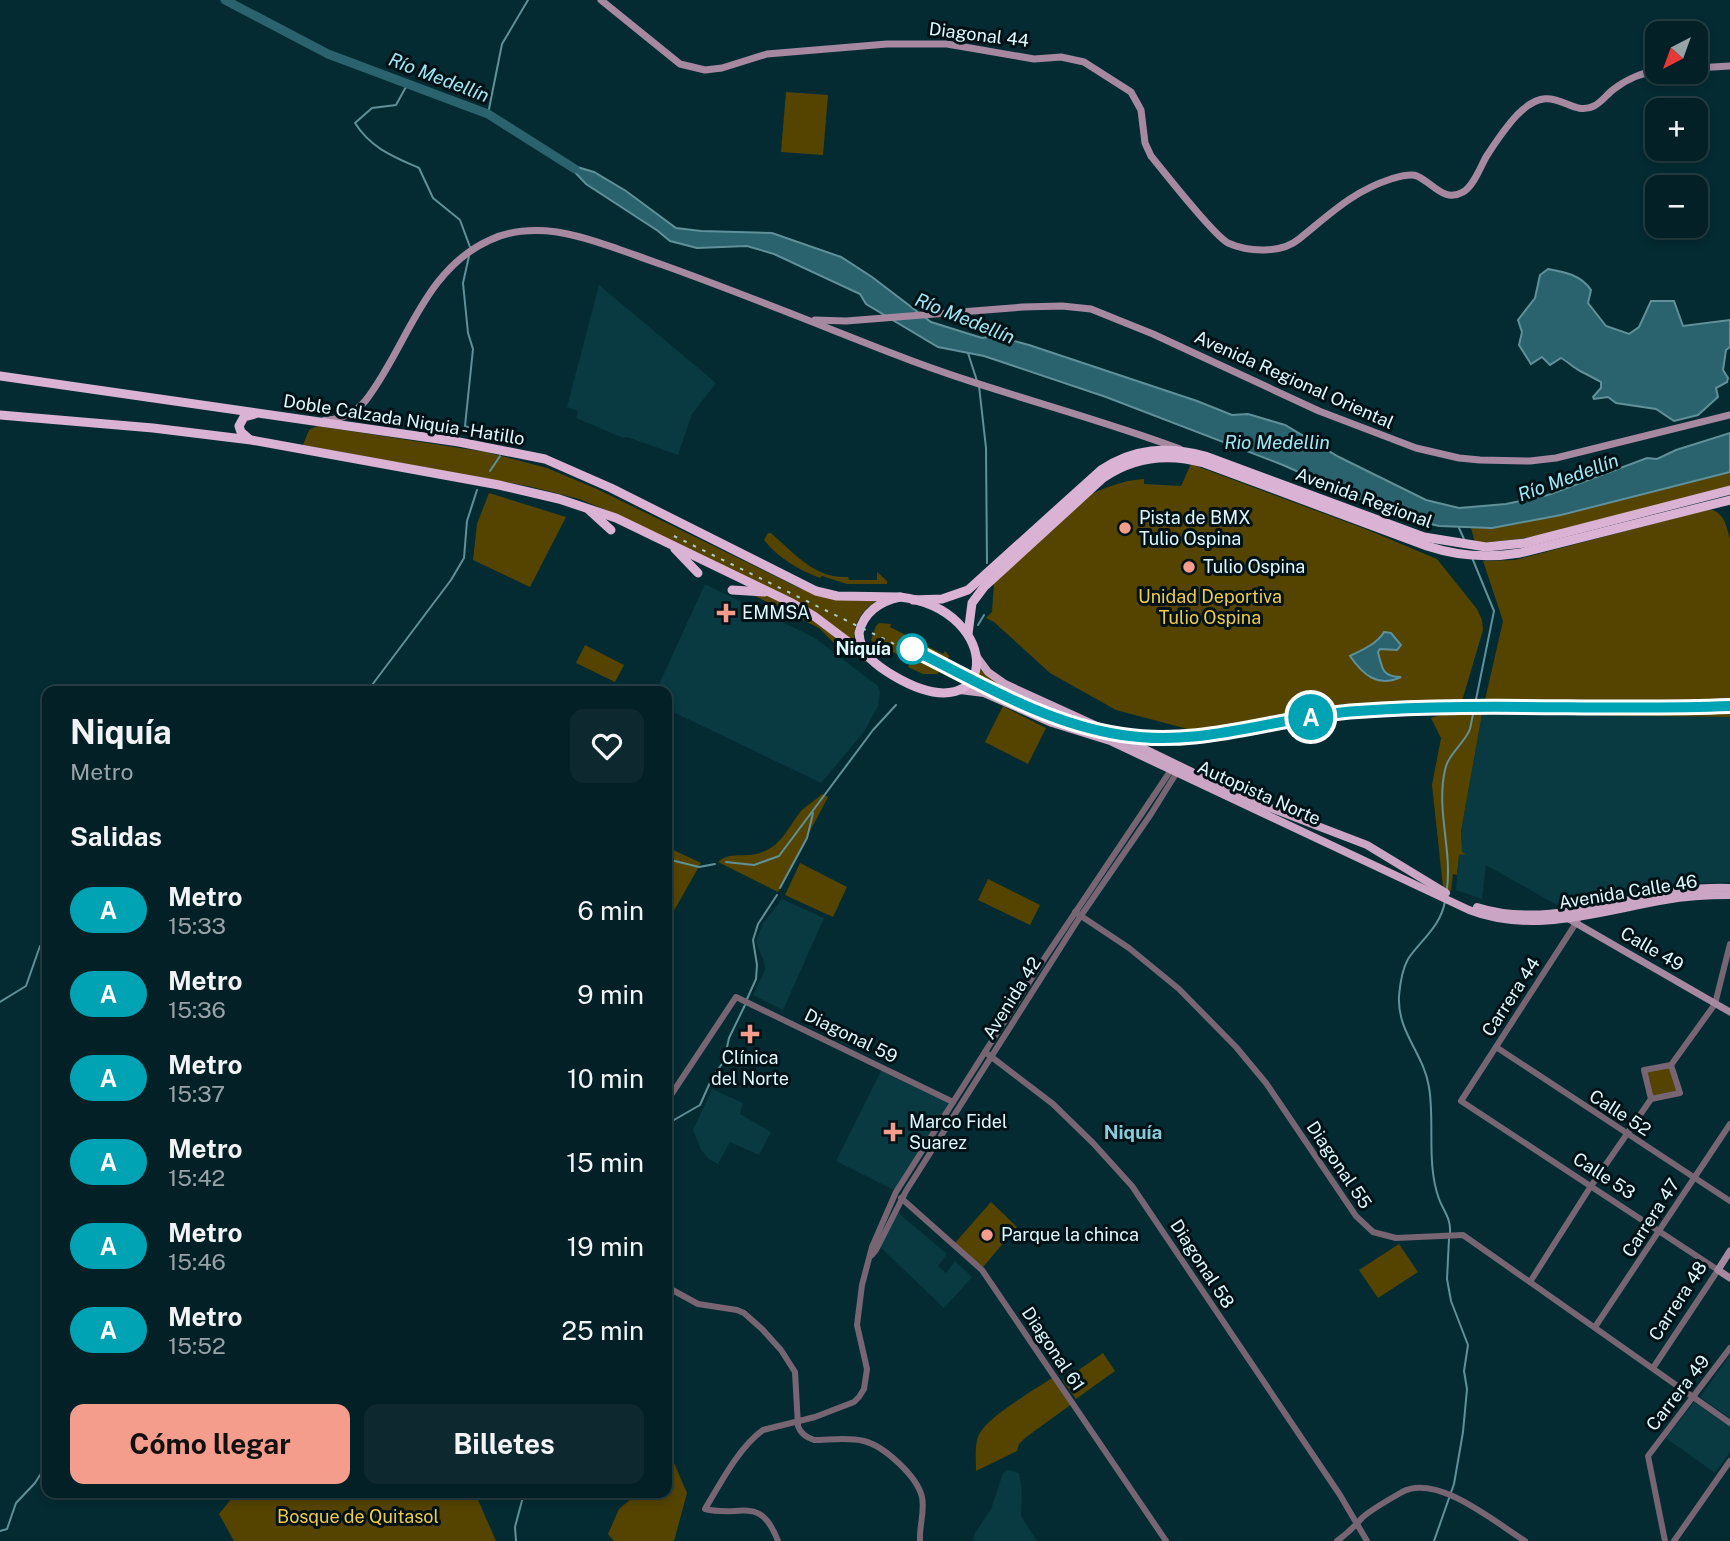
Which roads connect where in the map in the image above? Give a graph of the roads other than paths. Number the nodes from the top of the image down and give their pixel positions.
1 (601, 0) edge
2 (1730, 66) edge
3 (1708, 67) edge
4 (1645, 73) edge
5 (803, 318) junction
6 (0, 376) edge
7 (225, 409) junction
8 (257, 413) junction
9 (0, 415) edge
10 (1730, 415) edge
11 (251, 440) junction
12 (1189, 452) junction
13 (1730, 490) edge
14 (1730, 500) edge
15 (585, 506) junction
16 (611, 530) dead end
17 (672, 545) junction
18 (1478, 551) junction
19 (698, 573) dead end
20 (732, 590) dead end
21 (770, 592) junction
22 (900, 597) junction
23 (913, 600) junction
24 (968, 634) junction
25 (977, 657) junction
26 (871, 659) junction
27 (960, 690) junction
28 (1033, 698) junction
29 (1026, 712) junction
30 (1176, 769) junction
31 (1426, 886) junction
32 (1730, 888) edge
33 (1730, 895) edge
34 (1451, 899) junction
35 (1078, 913) junction
36 (1558, 913) junction
37 (1577, 917) junction
38 (1730, 944) edge
39 (1715, 1004) junction
40 (1730, 1012) edge
41 (1496, 1047) junction
42 (985, 1052) junction
43 (991, 1057) junction
44 (1671, 1065) junction
45 (672, 1094) edge
46 (1651, 1099) junction
47 (1461, 1101) joint
48 (953, 1102) junction
49 (1730, 1124) edge
50 (1627, 1133) junction
51 (1693, 1178) junction
52 (1591, 1186) junction
53 (896, 1192) junction
54 (902, 1199) junction
55 (1730, 1200) edge
56 (1659, 1231) junction
57 (873, 1251) junction
58 (1730, 1251) edge
59 (1718, 1270) junction
60 (1730, 1278) edge
61 (1530, 1282) junction
62 (672, 1290) edge
63 (1595, 1327) junction
64 (1730, 1348) edge
65 (1653, 1368) junction
66 (1694, 1397) junction
67 (799, 1421) junction
68 (1730, 1423) edge
69 (1730, 1461) edge
70 (1358, 1525) junction
71 (778, 1541) edge
72 (920, 1541) edge
73 (1166, 1541) edge
74 (1337, 1541) edge
75 (1367, 1541) edge
76 (1525, 1541) edge
77 (1665, 1541) edge
78 (1674, 1541) edge

1 - 4 main road, Diagonal 44
2 - 3 main road
5 - 7 main road
5 - 10 main road, Avenida Regional Oriental
5 - 12 main road
6 - 7 highway, Doble Calzada Niquia - Hatillo
7 - 8 highway, Doble Calzada Niquia - Hatillo
8 - 11 highway
8 - 22 highway, Doble Calzada Niquia - Hatillo
9 - 11 highway
11 - 15 highway
12 - 18 highway, Avenida Regional
12 - 23 highway, Avenida Regional
13 - 18 highway, Avenida Regional
14 - 18 highway, Avenida Regional
15 - 16 highway
15 - 17 highway
17 - 19 highway
17 - 21 highway
18 - 24 highway, Avenida Regional
20 - 21 highway
21 - 26 highway
22 - 23 highway
22 - 26 highway
23 - 24 highway
24 - 25 highway
25 - 27 highway
25 - 28 main road, Autopista Norte
26 - 27 highway
27 - 29 main road, Autopista Norte
28 - 29 main road
28 - 30 main road, Autopista Norte
29 - 30 main road, Autopista Norte
30 - 31 main road, Autopista Norte
30 - 31 main road, Autopista Norte
30 - 35 street, Avenida 42
31 - 34 main road
32 - 37 main road, Avenida Calle 46
33 - 37 main road, Avenida Calle 46
34 - 36 main road, Avenida Calle 46
34 - 37 main road, Avenida Calle 46
35 - 42 street, Avenida 42
35 - 43 street, Avenida 42
35 - 61 street, Diagonal 55
36 - 37 main road, Avenida Calle 46
36 - 37 main road, Calle 49
37 - 39 main road, Calle 49
37 - 41 street, Carrera 44
38 - 39 street
39 - 40 main road, Calle 49
39 - 44 street
41 - 47 street, Carrera 44
41 - 50 street, Calle 52
42 - 43 street, Diagonal 58
42 - 48 street, Avenida 42
43 - 54 street, Avenida 42
43 - 70 street, Diagonal 58
44 - 46 street
44 - 46 street
45 - 48 street, Diagonal 59
46 - 50 street
47 - 52 street, Calle 53
48 - 53 street, Avenida 42
49 - 51 street, Carrera 47
50 - 51 street, Calle 52
50 - 52 street
51 - 55 street, Calle 52
51 - 56 street, Carrera 47
52 - 56 street, Calle 53
52 - 61 street
53 - 54 street, Diagonal 61
53 - 57 street, Avenida 42
54 - 57 street, Avenida 42
54 - 73 street, Diagonal 61
56 - 59 street, Calle 53
56 - 63 street, Carrera 47
57 - 67 street
58 - 59 main road, Carrera 48
59 - 60 main road, Calle 53
59 - 65 street, Carrera 48
61 - 63 street, Diagonal 55
62 - 67 street
63 - 65 street, Diagonal 55
64 - 66 street, Carrera 49
65 - 66 street, Diagonal 55
66 - 68 street, Diagonal 55
66 - 77 street, Carrera 49
67 - 71 street
67 - 72 street
69 - 78 street
70 - 74 street
70 - 75 street, Diagonal 58
70 - 76 street

